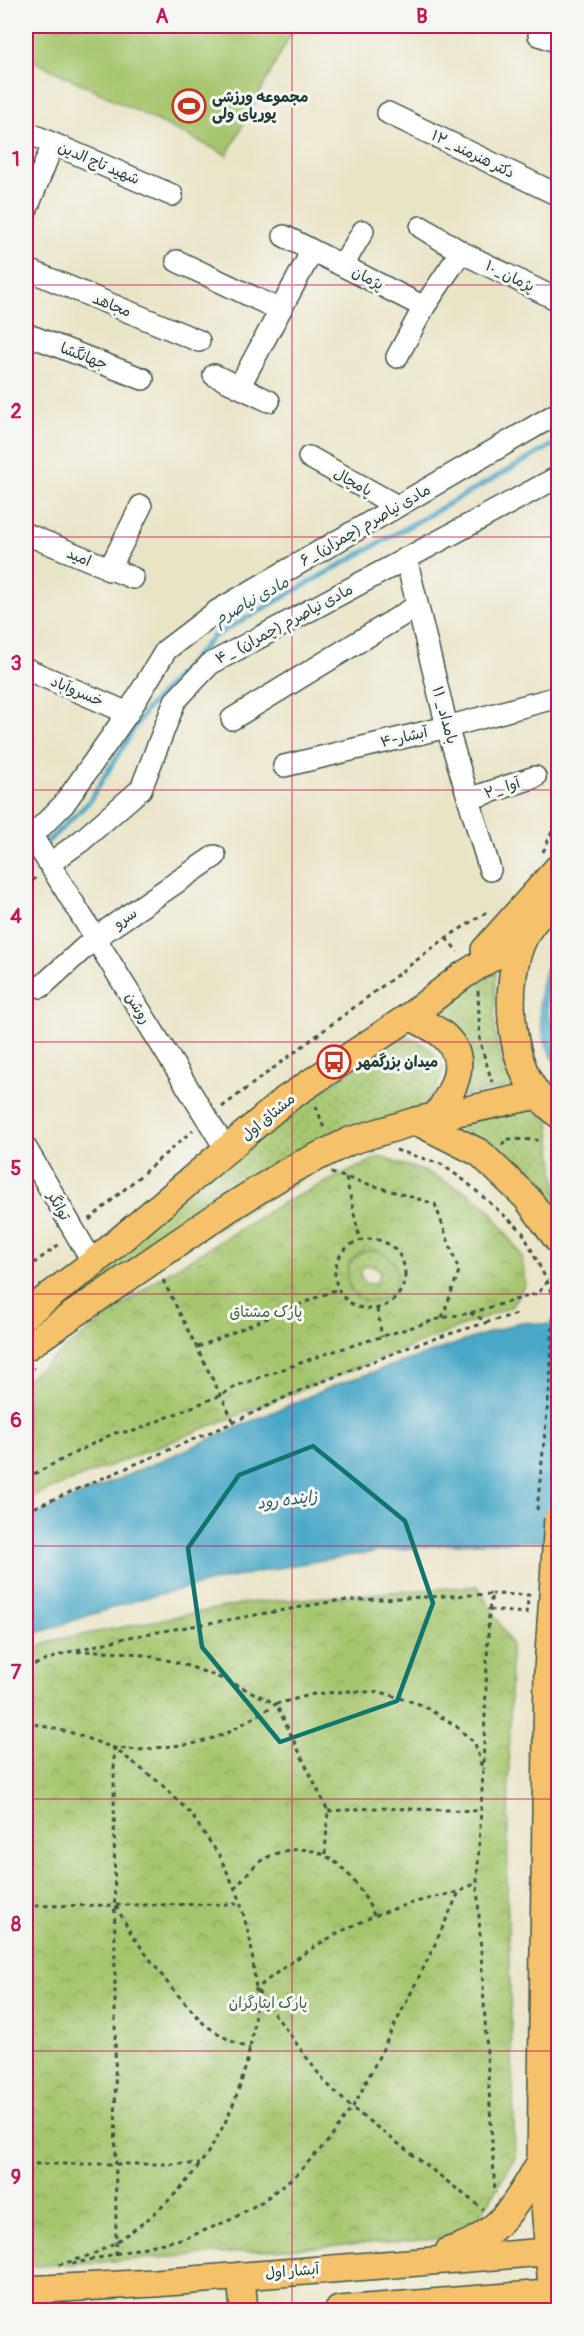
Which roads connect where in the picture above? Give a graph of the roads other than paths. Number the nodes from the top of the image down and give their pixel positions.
1 (388, 112) dead end
2 (26, 132) edge
3 (53, 144) junction
4 (172, 195) dead end
5 (558, 195) edge
6 (26, 211) edge
7 (421, 227) dead end
8 (363, 231) dead end
9 (284, 236) dead end
10 (312, 250) junction
11 (461, 252) junction
12 (177, 261) dead end
13 (343, 265) junction
14 (26, 269) edge
15 (558, 300) edge
16 (424, 307) junction
17 (280, 310) junction
18 (26, 334) edge
19 (199, 341) dead end
20 (397, 357) dead end
21 (214, 375) dead end
22 (143, 379) dead end
23 (239, 387) junction
24 (269, 401) dead end
25 (558, 413) edge
26 (309, 457) dead end
27 (558, 477) edge
28 (141, 506) dead end
29 (397, 506) junction
30 (26, 534) edge
31 (406, 558) junction
32 (109, 570) junction
33 (133, 578) dead end
34 (417, 606) junction
35 (26, 669) edge
36 (558, 697) edge
37 (128, 713) junction
38 (232, 719) dead end
39 (447, 727) junction
40 (284, 766) dead end
41 (535, 777) dead end
42 (469, 799) junction
43 (29, 839) edge
44 (215, 856) dead end
45 (50, 863) junction
46 (558, 868) edge
47 (490, 870) dead end
48 (557, 894) edge
49 (524, 937) junction
50 (95, 938) junction
51 (466, 973) junction
52 (41, 987) dead end
53 (410, 1016) junction
54 (548, 1104) edge
55 (425, 1118) junction
56 (26, 1148) edge
57 (227, 1152) junction
58 (558, 1240) edge
59 (93, 1263) junction
60 (26, 1314) edge
61 (30, 1357) edge
62 (548, 1516) edge
63 (541, 2161) junction
64 (554, 2251) edge
65 (410, 2261) junction
66 (241, 2276) junction
67 (26, 2290) edge
68 (555, 2299) edge
69 (404, 2305) junction
70 (244, 2310) edge
71 (339, 2310) edge
72 (442, 2310) edge

1 - 5 street, ۱۲_دکتر هنرمند
2 - 3 street, شهید تاج الدین
3 - 4 street, شهید تاج الدین
3 - 6 street
7 - 11 street, ۱۰_پژمان
8 - 13 street
9 - 10 street, پژمان
10 - 13 street, پژمان
10 - 17 street
11 - 15 street, ۱۰_پژمان
11 - 16 street
12 - 17 street
13 - 16 street, پژمان
14 - 19 street, مجاهد
16 - 20 street
17 - 23 street
18 - 22 street, جهانگشا
21 - 23 street
23 - 24 street
25 - 29 street, ۶_مادی نیاصرم (چمران)
26 - 29 street, پامچال
27 - 31 street, ۴_ مادی نیاصرم (چمران)
28 - 32 street
29 - 37 street, ۶_مادی نیاصرم (چمران)
30 - 32 street, امید
31 - 34 street, ۱۱ _بامداد
31 - 45 street, ۴_ مادی نیاصرم (چمران)
32 - 33 street, امید
34 - 38 street
34 - 39 street, ۱۱ _بامداد
35 - 37 street, خسروآباد
36 - 39 street, ۴-آبشار
37 - 43 street, ۶_مادی نیاصرم (چمران)
39 - 40 street, ۴-آبشار
39 - 42 street, ۱۱ _بامداد
41 - 42 street, ۲_ آوا
42 - 47 street, ۱۱ _بامداد
43 - 45 street, روشن
44 - 50 street, سرو
45 - 50 street, روشن
46 - 51 main road
48 - 49 main road
49 - 51 main road, مشتاق اول
49 - 54 main road
50 - 52 street, سرو
50 - 57 street, روشن
51 - 53 main road, مشتاق اول
53 - 55 main road
53 - 57 main road, مشتاق اول
54 - 55 main road
55 - 58 main road
55 - 61 main road
56 - 59 street, توانگر
57 - 59 main road, مشتاق اول
59 - 60 main road, مشتاق اول
62 - 63 main road, bridge
63 - 64 main road
63 - 65 main road
64 - 65 main road, آبشار اول
64 - 68 main road
65 - 66 main road, آبشار اول
66 - 67 main road, آبشار اول
66 - 70 main road
68 - 69 main road
69 - 71 main road
69 - 72 main road

